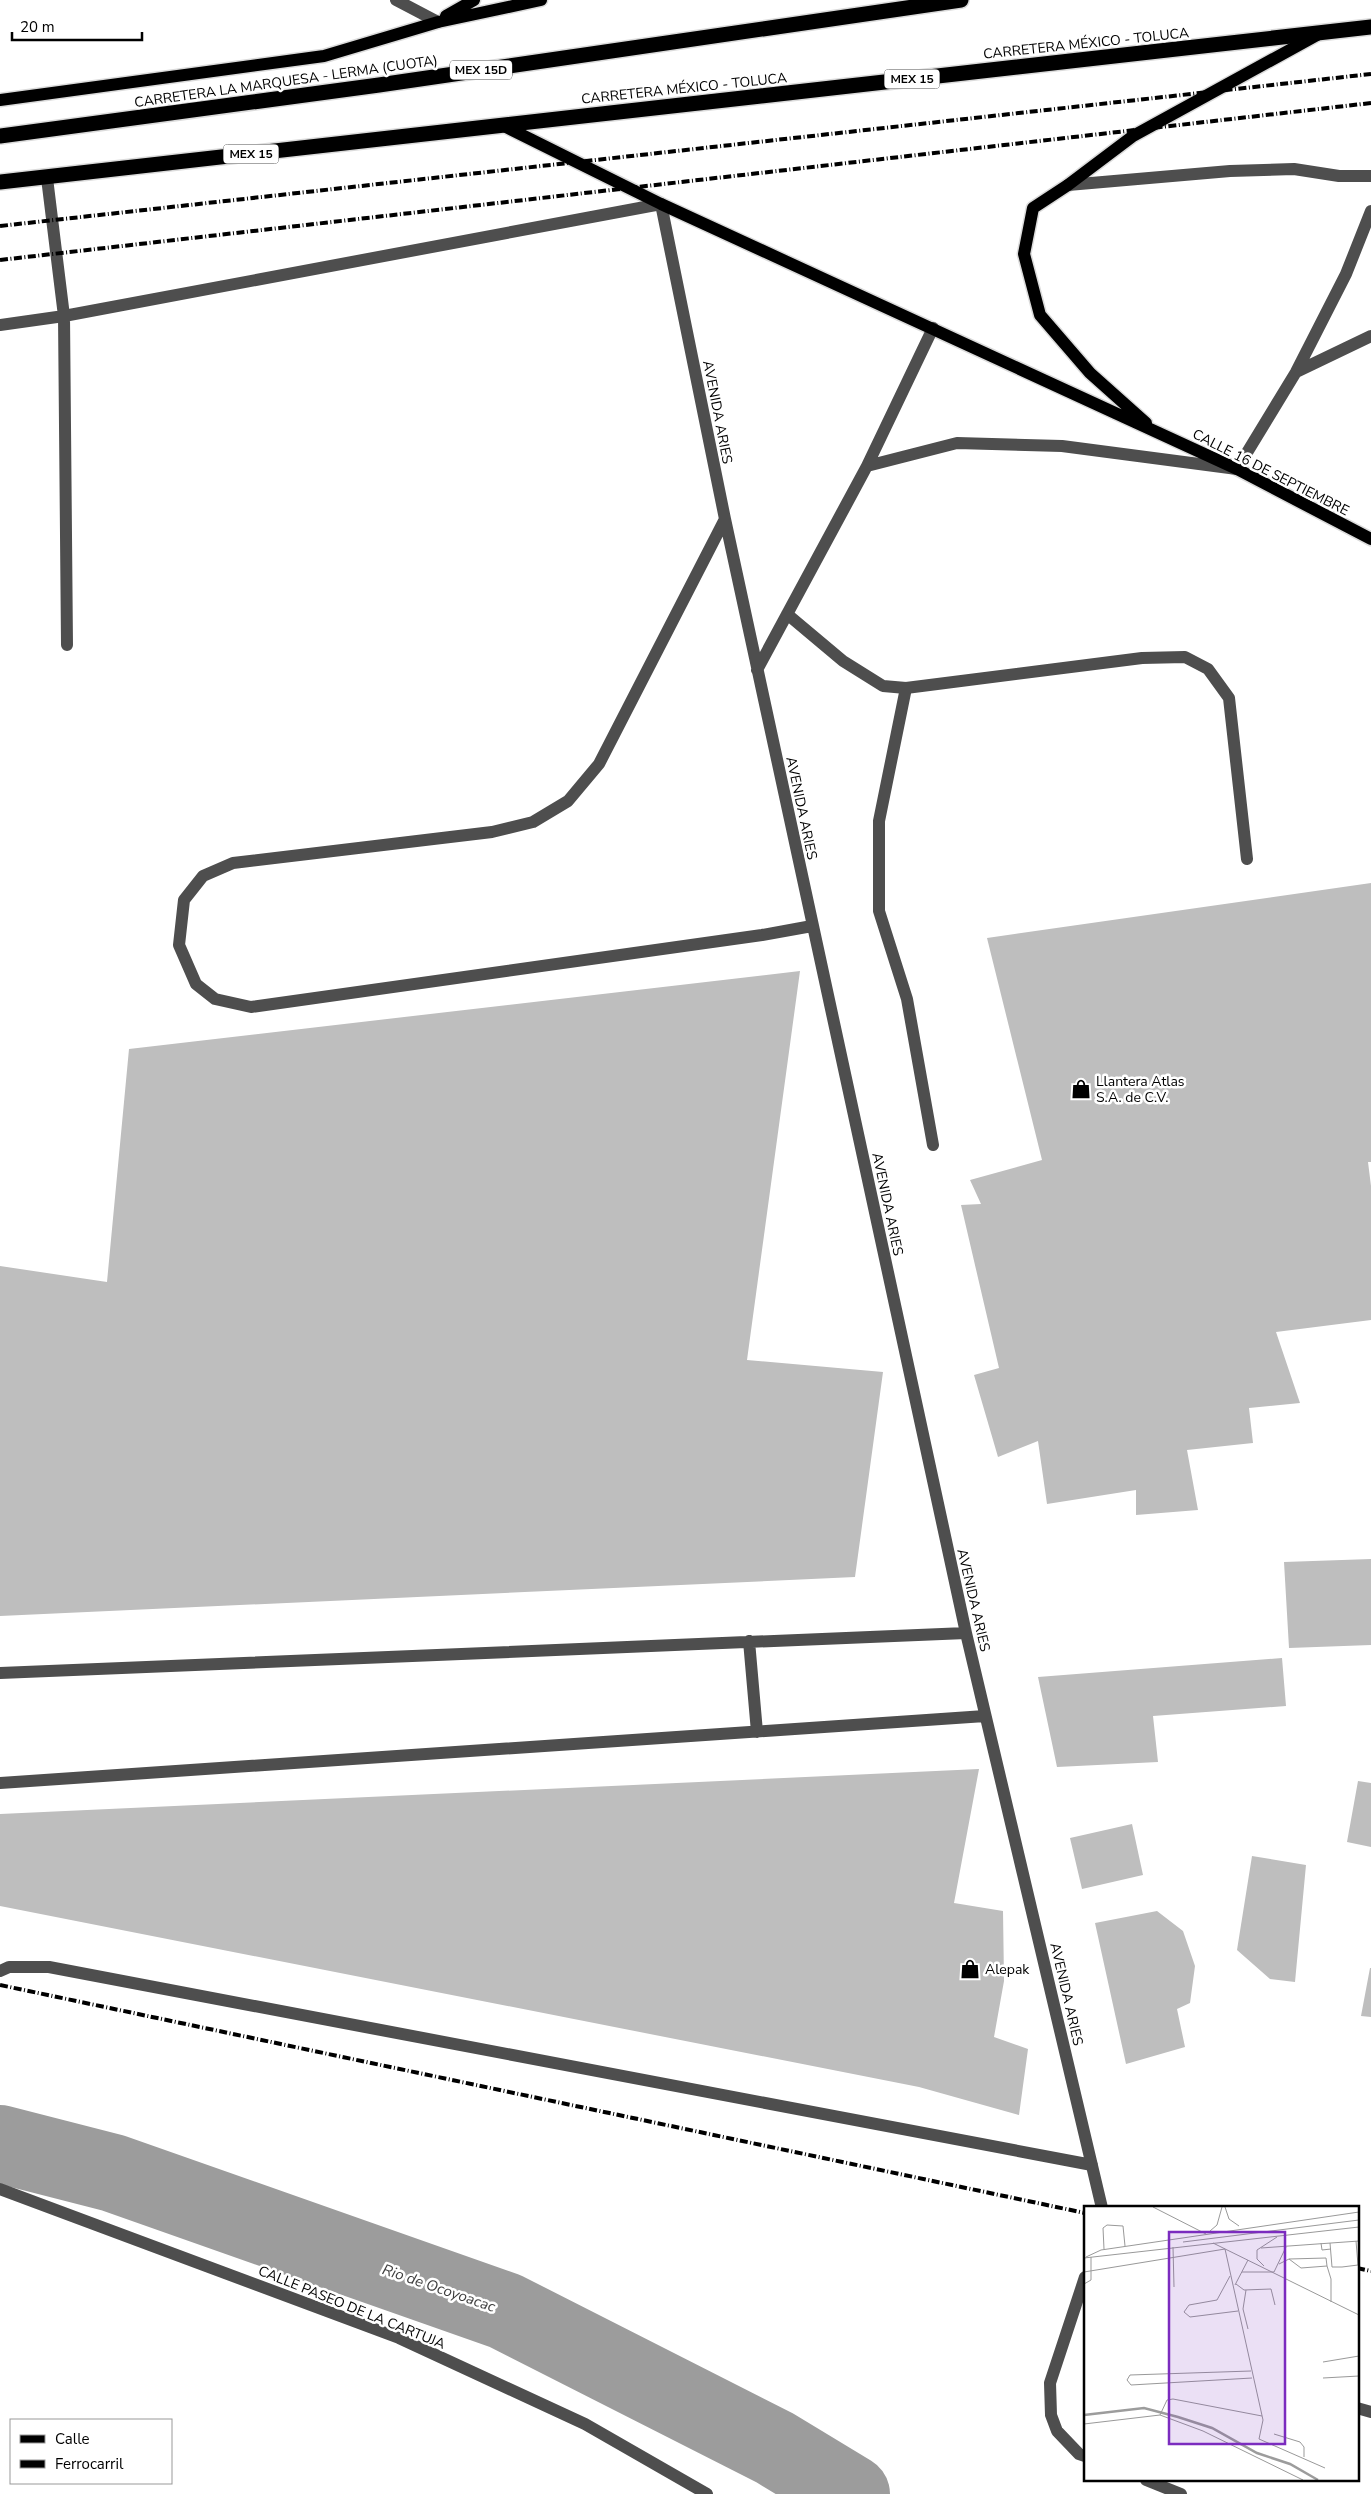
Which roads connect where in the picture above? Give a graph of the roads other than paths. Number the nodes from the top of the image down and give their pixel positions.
1 (396, 0) edge
2 (474, 0) edge
3 (541, 0) edge
4 (961, 0) edge
5 (438, 22) junction
6 (1371, 27) edge
7 (1321, 32) junction
8 (0, 100) edge
9 (502, 125) junction
10 (0, 136) edge
11 (1371, 176) edge
12 (47, 178) junction
13 (0, 182) edge
14 (1068, 185) junction
15 (661, 204) junction
16 (1371, 212) edge
17 (64, 316) junction
18 (0, 325) edge
19 (933, 328) junction
20 (1371, 336) edge
21 (1296, 372) junction
22 (1158, 433) junction
23 (867, 466) junction
24 (1237, 468) junction
25 (725, 519) junction
26 (1371, 539) edge
27 (787, 614) junction
28 (67, 646) dead end
29 (758, 670) junction
30 (906, 688) junction
31 (1247, 859) dead end
32 (812, 926) junction
33 (933, 1146) dead end
34 (966, 1633) junction
35 (749, 1641) junction
36 (0, 1673) edge
37 (985, 1716) junction
38 (758, 1732) junction
39 (0, 1783) edge
40 (0, 1971) edge
41 (1092, 2165) junction
42 (0, 2189) edge
43 (1102, 2206) edge
44 (1084, 2280) edge
45 (1358, 2408) edge
46 (1371, 2412) edge
47 (1084, 2456) edge
48 (1151, 2482) edge
49 (706, 2494) edge
50 (1181, 2494) edge

1 - 5 street
2 - 5 main road
3 - 5 main road
4 - 10 highway, CARRETERA LA MARQUESA - LERMA (CUOTA) / MEX 15D
5 - 8 main road
6 - 7 highway, CARRETERA MÉXICO - TOLUCA / MEX 15
7 - 9 highway, CARRETERA MÉXICO - TOLUCA / MEX 15
7 - 14 main road
9 - 12 highway, CARRETERA MÉXICO - TOLUCA / MEX 15
9 - 15 main road, CALLE 16 DE SEPTIEMBRE
11 - 14 street
12 - 13 highway, CARRETERA MÉXICO - TOLUCA / MEX 15
12 - 17 street
14 - 22 main road
15 - 17 street
15 - 19 main road, CALLE 16 DE SEPTIEMBRE
15 - 25 street, AVENIDA ARIES
16 - 21 street
17 - 18 street
17 - 28 street
19 - 22 main road, CALLE 16 DE SEPTIEMBRE
19 - 23 street
20 - 21 street
21 - 24 street
22 - 24 main road, CALLE 16 DE SEPTIEMBRE
23 - 24 street
23 - 27 street
24 - 26 main road, CALLE 16 DE SEPTIEMBRE
25 - 29 street, AVENIDA ARIES
25 - 32 street
27 - 29 street
27 - 30 street
29 - 32 street, AVENIDA ARIES
30 - 31 street
30 - 33 street
32 - 34 street, AVENIDA ARIES
34 - 35 street
34 - 37 street, AVENIDA ARIES
35 - 36 street
35 - 38 street
37 - 38 street
37 - 41 street, AVENIDA ARIES
38 - 39 street
40 - 41 street
41 - 43 street, AVENIDA ARIES
42 - 49 street, CALLE PASEO DE LA CARTUJA
44 - 47 street
45 - 46 street
48 - 50 street

